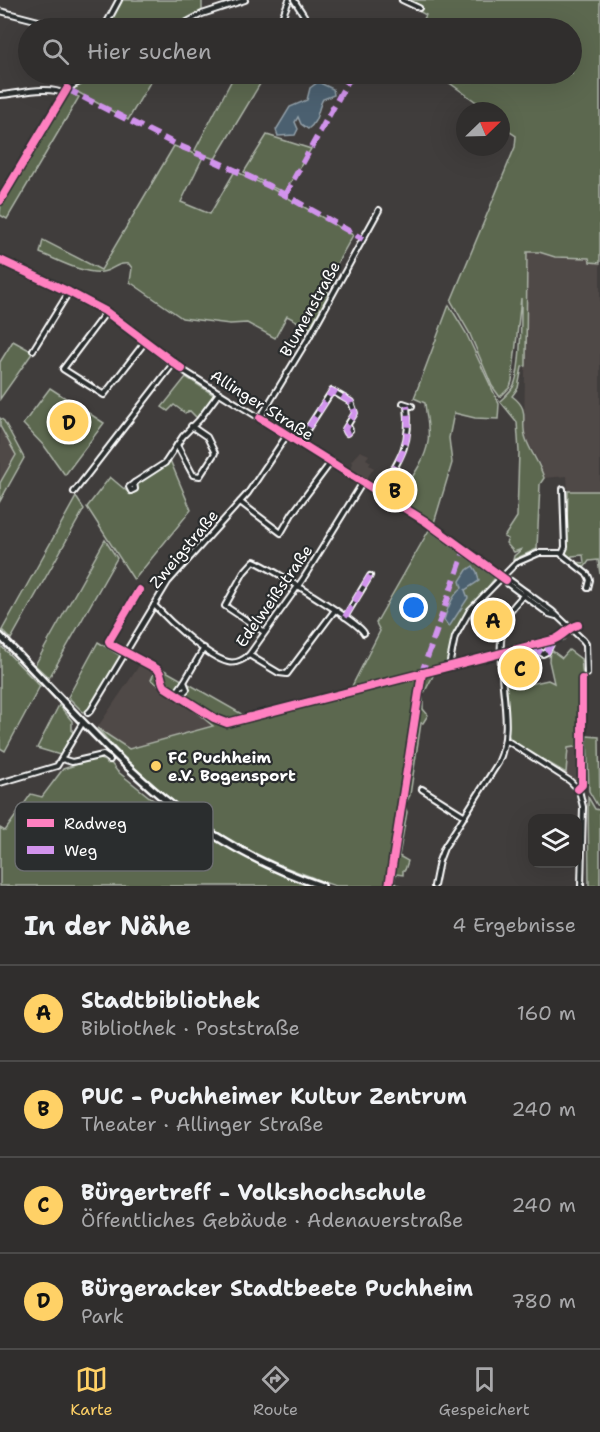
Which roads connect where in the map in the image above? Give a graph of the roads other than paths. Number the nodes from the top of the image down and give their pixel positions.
1 (119, 0) edge
2 (245, 0) edge
3 (289, 0) edge
4 (294, 0) edge
5 (402, 0) edge
6 (419, 8) dead end
7 (0, 11) edge
8 (27, 18) edge
9 (109, 18) edge
10 (195, 18) edge
11 (282, 18) edge
12 (306, 18) edge
13 (70, 84) edge
14 (76, 84) edge
15 (67, 89) junction
16 (64, 94) junction
17 (0, 95) edge
18 (0, 201) edge
19 (379, 210) dead end
20 (0, 260) edge
21 (69, 292) junction
22 (106, 312) junction
23 (145, 342) junction
24 (33, 350) dead end
25 (173, 364) junction
26 (219, 393) junction
27 (408, 405) dead end
28 (260, 418) junction
29 (191, 426) junction
30 (348, 426) dead end
31 (287, 435) junction
32 (299, 442) junction
33 (177, 445) junction
34 (331, 462) junction
35 (363, 482) junction
36 (134, 483) dead end
37 (563, 489) dead end
38 (74, 492) dead end
39 (380, 492) junction
40 (240, 502) junction
41 (562, 554) junction
42 (370, 576) dead end
43 (502, 576) junction
44 (298, 587) junction
45 (588, 588) dead end
46 (525, 593) junction
47 (154, 605) junction
48 (335, 610) junction
49 (345, 617) junction
50 (569, 627) junction
51 (264, 632) junction
52 (364, 633) dead end
53 (0, 636) edge
54 (553, 640) junction
55 (538, 644) junction
56 (204, 648) junction
57 (510, 650) dead end
58 (501, 653) junction
59 (249, 655) junction
60 (449, 666) junction
61 (423, 673) dead end
62 (587, 674) dead end
63 (184, 682) dead end
64 (88, 713) dead end
65 (84, 722) junction
66 (505, 741) junction
67 (62, 759) junction
68 (110, 760) dead end
69 (0, 783) edge
70 (422, 789) dead end
71 (171, 802) edge
72 (465, 816) junction
73 (213, 832) edge
74 (581, 884) edge
75 (322, 886) edge
76 (434, 886) edge
77 (576, 886) edge

1 - 9 street
2 - 10 street
3 - 11 street
4 - 12 street
5 - 6 street
7 - 8 street
13 - 15 street
14 - 15 street
15 - 16 street
16 - 17 street
16 - 18 street
19 - 28 street, Blumenstraße
20 - 21 street, Allinger Straße
21 - 22 street, Allinger Straße
21 - 24 street
22 - 23 street, Allinger Straße
22 - 23 street
23 - 25 street, Allinger Straße
25 - 26 street, Allinger Straße
25 - 38 street
26 - 28 street, Allinger Straße
26 - 29 street
27 - 39 street
28 - 31 street, Allinger Straße
29 - 33 street
29 - 33 street
30 - 32 street
31 - 32 street, Allinger Straße
31 - 40 street, Zweigstraße
32 - 34 street, Allinger Straße
33 - 36 street
34 - 35 street, Allinger Straße
34 - 40 street
35 - 39 street, Allinger Straße
35 - 44 street, Edelweißstraße
37 - 41 street
39 - 43 street, Allinger Straße
40 - 47 street, Zweigstraße
41 - 43 street
41 - 45 street
42 - 49 street
43 - 46 street, Allinger Straße
43 - 60 street
44 - 48 street
44 - 51 street, Edelweißstraße
44 - 51 street
46 - 50 street, Allinger Straße
46 - 58 street
47 - 56 street, Edelweißstraße
47 - 64 street, Zweigstraße
48 - 49 street
48 - 59 street
49 - 52 street
50 - 54 street
50 - 62 street, Allinger Straße
51 - 59 street, Edelweißstraße
53 - 65 street
54 - 55 street
54 - 55 street
55 - 57 street
56 - 59 street, Edelweißstraße
56 - 63 street
58 - 60 street
58 - 66 street
60 - 61 street
65 - 67 street
65 - 71 street
66 - 72 street
66 - 74 street
67 - 68 street
67 - 69 street
70 - 72 street
72 - 76 street
73 - 75 street
74 - 77 street

